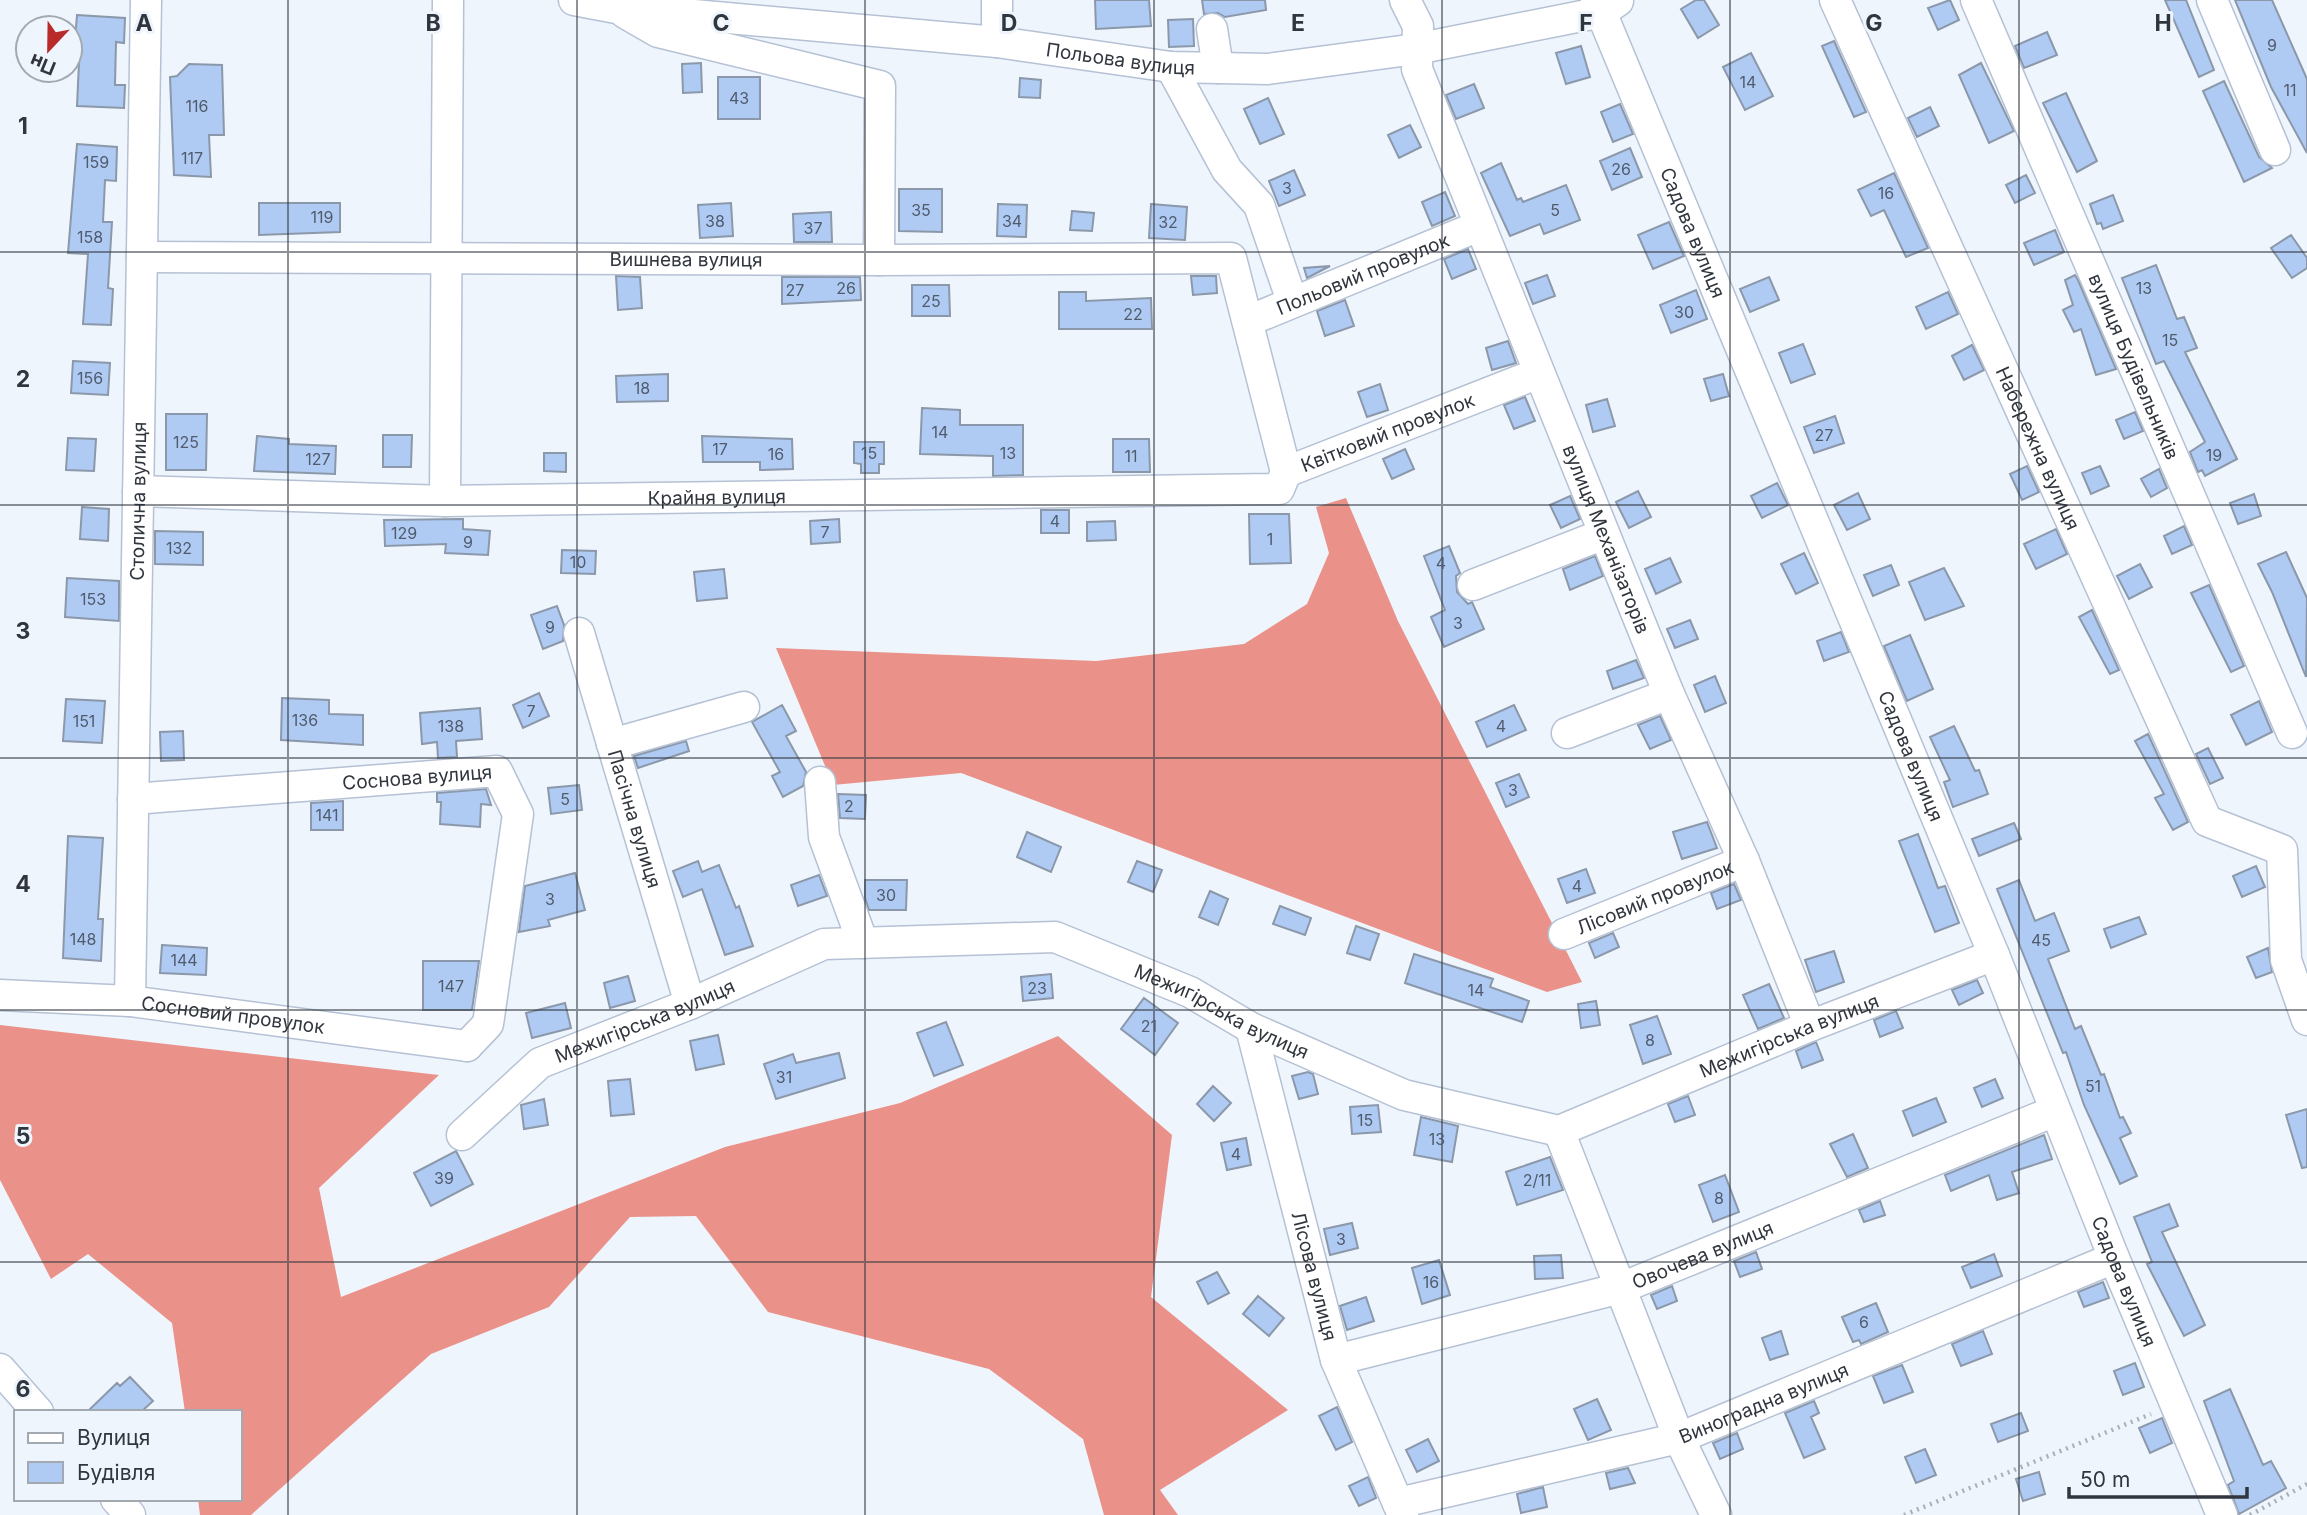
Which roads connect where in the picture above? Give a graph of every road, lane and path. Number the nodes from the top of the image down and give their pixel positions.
1 (146, 0) edge
2 (448, 0) edge
3 (574, 0) edge
4 (997, 0) edge
5 (1405, 0) edge
6 (1835, 0) edge
7 (1976, 0) edge
8 (2212, 0) edge
9 (1605, 4) edge
10 (616, 8) junction
11 (1212, 29) dead end
12 (997, 42) junction
13 (1416, 49) junction
14 (1171, 67) junction
15 (1218, 68) junction
16 (2275, 150) dead end
17 (1479, 226) junction
18 (142, 257) junction
19 (448, 258) junction
20 (1231, 258) joint
21 (879, 260) junction
22 (1290, 295) dead end
23 (1248, 321) junction
24 (1539, 373) junction
25 (1286, 472) junction
26 (138, 491) junction
27 (444, 501) junction
28 (1605, 534) junction
29 (1473, 585) dead end
30 (579, 633) dead end
31 (1670, 694) junction
32 (744, 707) dead end
33 (1567, 733) dead end
34 (2292, 733) dead end
35 (612, 744) junction
36 (820, 782) dead end
37 (133, 799) junction
38 (1744, 861) junction
39 (1564, 934) dead end
40 (863, 943) junction
41 (1994, 955) junction
42 (0, 995) edge
43 (130, 1001) junction
44 (690, 1004) junction
45 (2307, 1020) edge
46 (1810, 1026) junction
47 (1251, 1028) junction
48 (468, 1057) joint
49 (2055, 1111) junction
50 (1559, 1131) junction
51 (462, 1135) dead end
52 (2114, 1258) junction
53 (1621, 1288) junction
54 (1336, 1360) junction
55 (0, 1369) edge
56 (2174, 1405) junction
57 (36, 1410) edge
58 (1679, 1437) junction
59 (2307, 1484) edge
60 (118, 1501) edge
61 (1401, 1509) edge
62 (131, 1515) edge
63 (1716, 1515) edge
64 (1904, 1515) edge
65 (2222, 1515) edge
66 (2249, 1515) edge

1 - 18 street, Столична вулиця
2 - 19 street
3 - 10 street, Польова вулиця
4 - 12 street
5 - 13 street, вулиця Механізаторів
6 - 45 street, Набережна вулиця
7 - 34 street, вулиця Будівельників
8 - 16 street
9 - 13 street, Польова вулиця
9 - 41 street, Садова вулиця
10 - 12 street, Польова вулиця
10 - 21 street, Польова вулиця
11 - 15 street
12 - 14 street, Польова вулиця
13 - 15 street, Польова вулиця
13 - 17 street, вулиця Механізаторів
14 - 15 street, Польова вулиця
14 - 22 street
17 - 23 street, Польовий провулок
17 - 24 street, вулиця Механізаторів
18 - 19 street, Вишнева вулиця
18 - 26 street, Столична вулиця
19 - 21 street, Вишнева вулиця
19 - 27 street
20 - 21 street, Вишнева вулиця
20 - 23 street, Квітковий провулок
23 - 25 street, Квітковий провулок
24 - 25 street, Квітковий провулок
24 - 28 street, вулиця Механізаторів
25 - 27 street, Крайня вулиця
26 - 27 street, Крайня вулиця
26 - 37 street, Столична вулиця
28 - 29 street
28 - 31 street, вулиця Механізаторів
30 - 35 street, Пасічна вулиця
31 - 33 street
31 - 38 street, вулиця Механізаторів
32 - 35 street
35 - 44 street, Пасічна вулиця
36 - 40 street
37 - 43 street, Столична вулиця
37 - 48 street, Соснова вулиця
38 - 39 street, Лісовий провулок
38 - 46 street, вулиця Механізаторів
40 - 44 street, Межигірська вулиця
40 - 47 street, Межигірська вулиця
41 - 46 street, Межигірська вулиця
41 - 49 street, Садова вулиця
42 - 43 street, Сосновий провулок
43 - 48 street, Сосновий провулок
44 - 51 street, Межигірська вулиця
46 - 50 street, Межигірська вулиця
47 - 50 street, Межигірська вулиця
47 - 54 street, Лісова вулиця
49 - 52 street, Садова вулиця
49 - 53 street, Овочева вулиця
50 - 53 street
52 - 56 street, Садова вулиця
52 - 58 street, Виноградна вулиця
53 - 54 street, Овочева вулиця
53 - 58 street
54 - 61 street, Лісова вулиця
55 - 57 street
56 - 64 path
56 - 65 street, Садова вулиця
58 - 61 street, Виноградна вулиця
58 - 63 street
59 - 66 path
60 - 62 street

